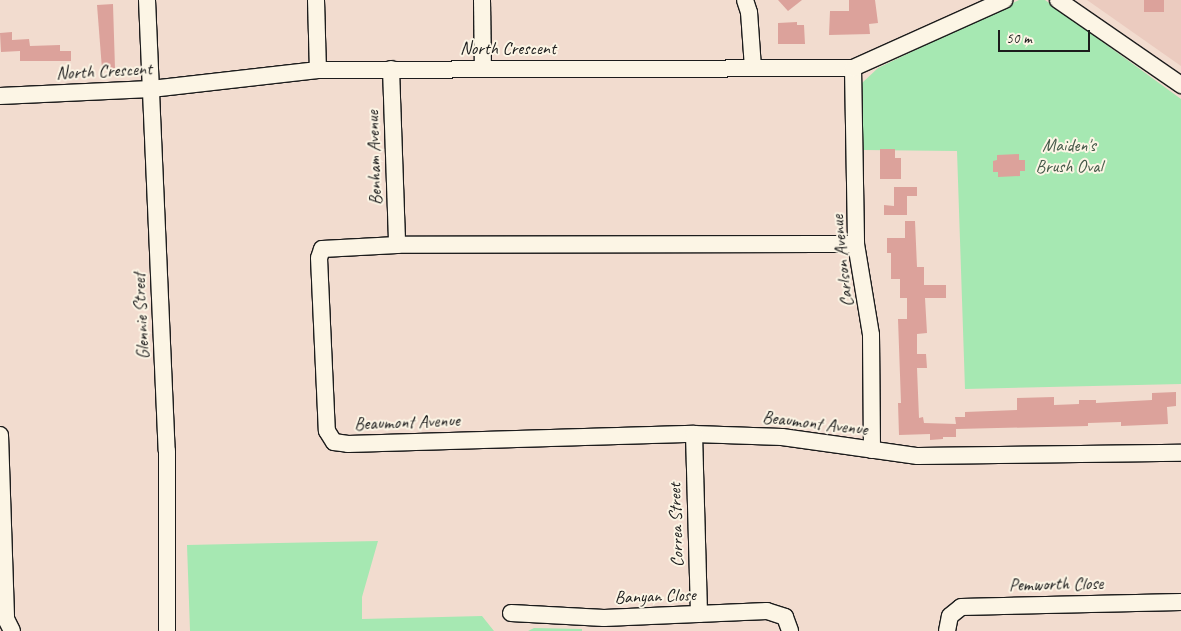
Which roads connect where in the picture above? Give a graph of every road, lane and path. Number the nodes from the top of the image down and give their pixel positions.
1 (147, 0) edge
2 (316, 0) edge
3 (482, 0) edge
4 (745, 0) edge
5 (1004, 0) edge
6 (1058, 0) edge
7 (483, 68) junction
8 (753, 68) junction
9 (853, 68) junction
10 (391, 69) junction
11 (318, 70) junction
12 (1181, 86) edge
13 (151, 89) junction
14 (0, 96) edge
15 (856, 244) junction
16 (397, 245) junction
17 (694, 434) junction
18 (0, 435) edge
19 (872, 450) junction
20 (1181, 453) edge
21 (1181, 602) edge
22 (511, 613) dead end
23 (699, 614) junction
24 (604, 624) edge
25 (10, 631) edge
26 (167, 631) edge
27 (790, 631) edge
28 (946, 631) edge

1 - 13 street, Glennie Street
2 - 11 street
3 - 7 street
4 - 8 street
5 - 9 street, North Crescent
6 - 12 street
7 - 8 street, North Crescent
7 - 10 street, North Crescent
8 - 9 street, North Crescent
9 - 15 street, Carlson Avenue
10 - 11 street, North Crescent
10 - 16 street, Benham Avenue
11 - 13 street, North Crescent
13 - 14 street, North Crescent
13 - 26 street, Glennie Street
15 - 16 street, Beaumont Avenue
15 - 19 street, Carlson Avenue
16 - 17 street, Beaumont Avenue
17 - 19 street, Beaumont Avenue
17 - 23 street, Correa Street
18 - 25 street
19 - 20 street, Beaumont Avenue
21 - 28 street, Pemworth Close
22 - 24 street, Banyan Close
23 - 24 street, Banyan Close
23 - 27 street, Banyan Close

